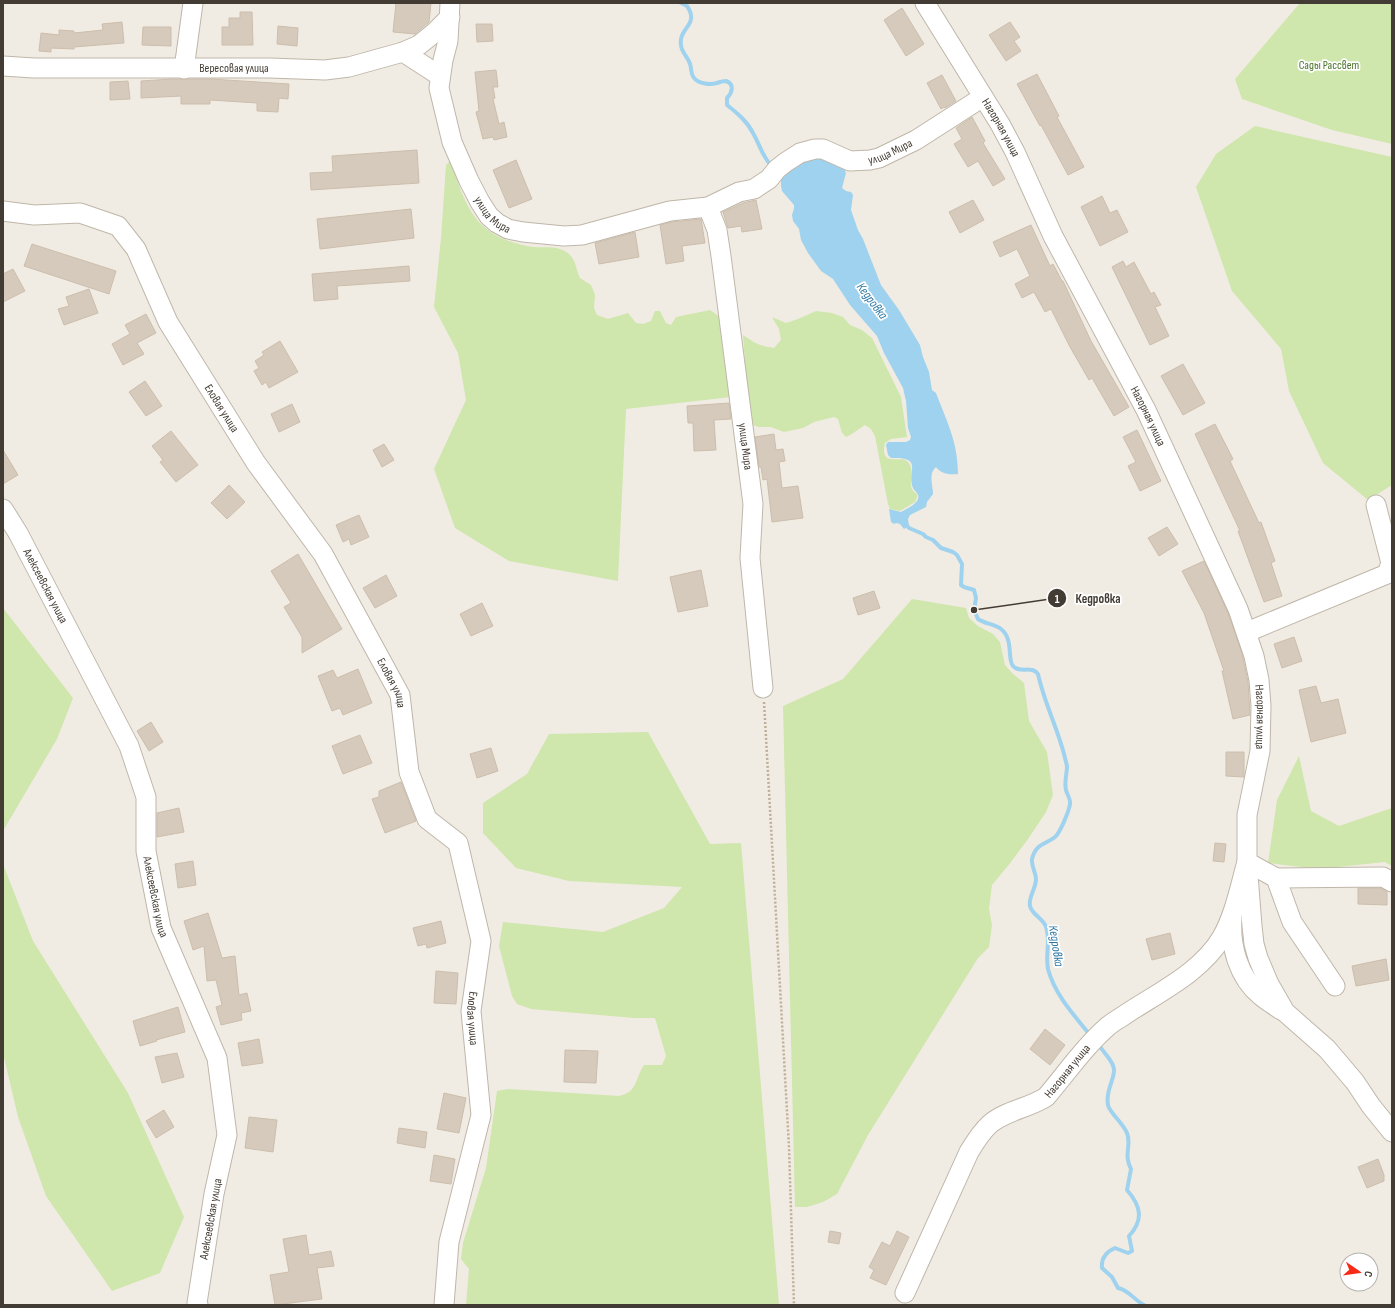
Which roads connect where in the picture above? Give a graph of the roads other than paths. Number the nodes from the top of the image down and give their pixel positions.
1 (193, 3) edge
2 (925, 3) edge
3 (450, 10) edge
4 (403, 52) junction
5 (3, 66) edge
6 (184, 69) junction
7 (440, 76) junction
8 (983, 97) junction
9 (708, 207) junction
10 (3, 211) edge
11 (1376, 506) dead end
12 (3, 509) edge
13 (1246, 632) junction
14 (763, 688) road end
15 (1247, 862) junction
16 (1276, 878) junction
17 (1392, 882) edge
18 (1232, 915) junction
19 (1335, 986) dead end
20 (1284, 1012) junction
21 (1392, 1132) edge
22 (905, 1293) dead end
23 (198, 1305) edge
24 (444, 1305) edge

1 - 6 street
2 - 8 street, Нагорная улица
3 - 4 street, Вересовая улица
3 - 7 street, улица Мира
4 - 6 street, Вересовая улица
4 - 7 street
5 - 6 street, Вересовая улица
7 - 9 street, улица Мира
8 - 9 street, улица Мира
8 - 13 street, Нагорная улица
9 - 14 street, улица Мира
10 - 24 street, Еловая улица
11 - 13 street
12 - 23 street, Алексеевская улица
13 - 15 street, Нагорная улица
15 - 16 street
15 - 18 street, Нагорная улица
15 - 20 street, Нагорная улица
16 - 17 street
16 - 19 street
18 - 20 street
18 - 22 street, Нагорная улица
20 - 21 street, Нагорная улица

